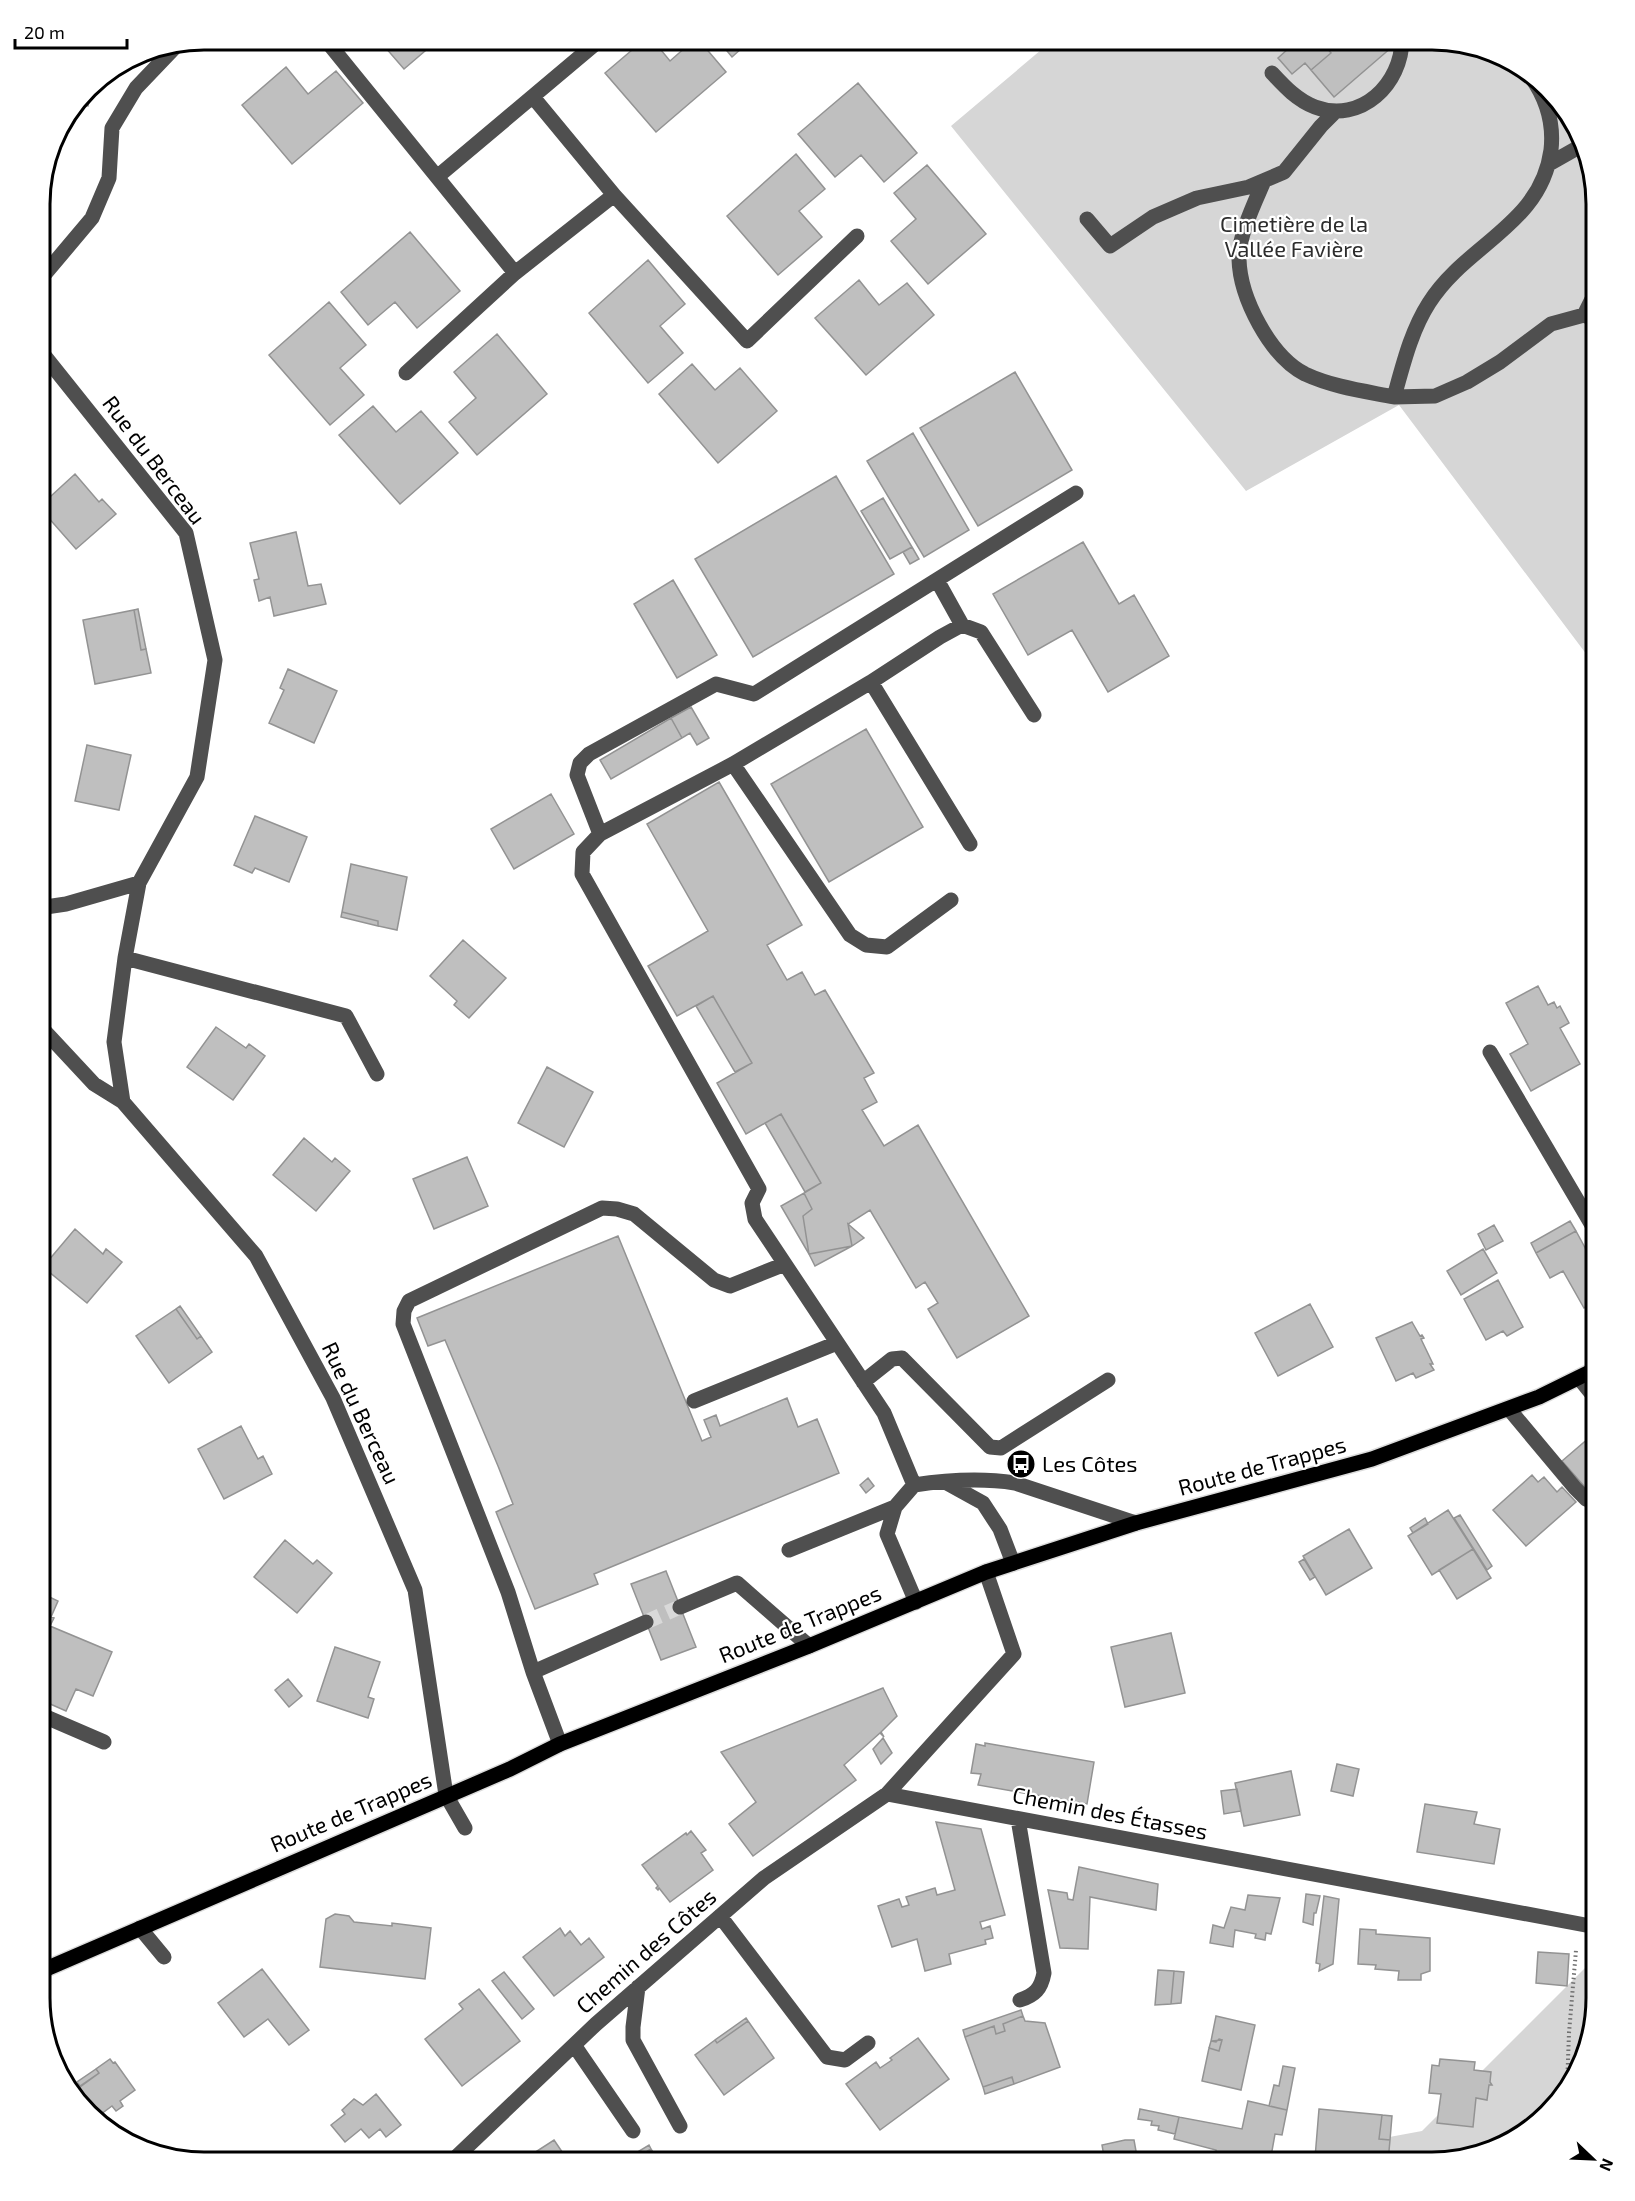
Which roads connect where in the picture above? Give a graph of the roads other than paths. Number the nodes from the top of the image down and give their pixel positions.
1 (334, 50) edge
2 (588, 50) edge
3 (1403, 50) edge
4 (169, 53) edge
5 (1272, 73) dead end
6 (533, 97) junction
7 (1549, 104) edge
8 (1336, 111) junction
9 (1575, 149) edge
10 (1549, 164) junction
11 (437, 177) junction
12 (1264, 181) junction
13 (614, 195) junction
14 (1087, 219) dead end
15 (857, 236) dead end
16 (50, 268) edge
17 (514, 273) junction
18 (1586, 318) edge
19 (50, 363) edge
20 (406, 373) dead end
21 (1394, 397) junction
22 (1076, 493) dead end
23 (936, 580) junction
24 (962, 625) junction
25 (871, 682) junction
26 (1034, 715) dead end
27 (733, 764) junction
28 (600, 834) junction
29 (970, 844) dead end
30 (140, 883) junction
31 (951, 900) dead end
32 (50, 906) edge
33 (125, 958) junction
34 (50, 1037) edge
35 (1490, 1052) dead end
36 (377, 1074) dead end
37 (123, 1102) junction
38 (1586, 1215) edge
39 (785, 1264) junction
40 (837, 1343) junction
41 (1586, 1374) edge
42 (1579, 1378) junction
43 (1108, 1380) dead end
44 (863, 1382) junction
45 (1586, 1387) edge
46 (694, 1401) dead end
47 (1509, 1408) junction
48 (942, 1481) junction
49 (914, 1485) junction
50 (1586, 1499) edge
51 (895, 1507) junction
52 (1136, 1523) junction
53 (789, 1550) dead end
54 (1013, 1563) junction
55 (986, 1572) junction
56 (916, 1602) junction
57 (680, 1607) tunnel mouth
58 (646, 1622) tunnel mouth
59 (809, 1646) junction
60 (533, 1672) junction
61 (50, 1719) edge
62 (104, 1742) dead end
63 (560, 1744) junction
64 (887, 1794) junction
65 (446, 1795) junction
66 (1018, 1819) junction
67 (465, 1828) dead end
68 (720, 1916) junction
69 (1586, 1925) edge
70 (140, 1928) junction
71 (164, 1957) dead end
72 (50, 1967) edge
73 (638, 1987) junction
74 (1020, 2000) dead end
75 (868, 2043) dead end
76 (574, 2045) junction
77 (680, 2126) dead end
78 (633, 2131) dead end
79 (462, 2152) edge

1 - 11 street
2 - 6 street
3 - 8 street
4 - 16 street
5 - 8 street
6 - 11 street
6 - 13 street
7 - 10 street
8 - 12 street
9 - 10 street
10 - 21 street
11 - 17 street
12 - 14 street
12 - 21 street
13 - 15 street
13 - 17 street
17 - 20 street
18 - 21 street
19 - 30 street, Rue du Berceau
22 - 23 street
23 - 24 street
23 - 28 street
24 - 25 street
24 - 26 street
25 - 27 street
25 - 29 street
27 - 28 street
27 - 31 street
28 - 39 street
30 - 32 street
30 - 33 street, Rue du Berceau
33 - 36 street
33 - 37 street, Rue du Berceau
34 - 37 street, Rue du Berceau
35 - 38 street
37 - 65 street, Rue du Berceau
39 - 40 street
39 - 60 street
40 - 44 street
40 - 46 street
41 - 42 main road, Route de Trappes
42 - 45 street
42 - 47 main road, Route de Trappes
43 - 44 street
44 - 49 street
47 - 50 street
47 - 52 main road, Route de Trappes
48 - 49 street
48 - 52 street
48 - 54 street
49 - 51 street
51 - 53 street
51 - 56 street
52 - 54 main road, Route de Trappes
54 - 55 main road, Route de Trappes
55 - 56 main road, Route de Trappes
55 - 64 street
56 - 59 main road, Route de Trappes
57 - 59 street
58 - 60 street
59 - 63 main road, Route de Trappes
60 - 63 street
61 - 62 street
63 - 65 main road, Route de Trappes
64 - 66 street, Chemin des Étasses
64 - 68 street, Chemin des Côtes
65 - 67 street
65 - 70 main road, Route de Trappes
66 - 69 street, Chemin des Étasses
66 - 74 street
68 - 73 street, Chemin des Côtes
68 - 75 street
70 - 71 street
70 - 72 main road, Route de Trappes
73 - 76 street, Chemin des Côtes
73 - 77 street
76 - 78 street
76 - 79 street, Chemin des Côtes

